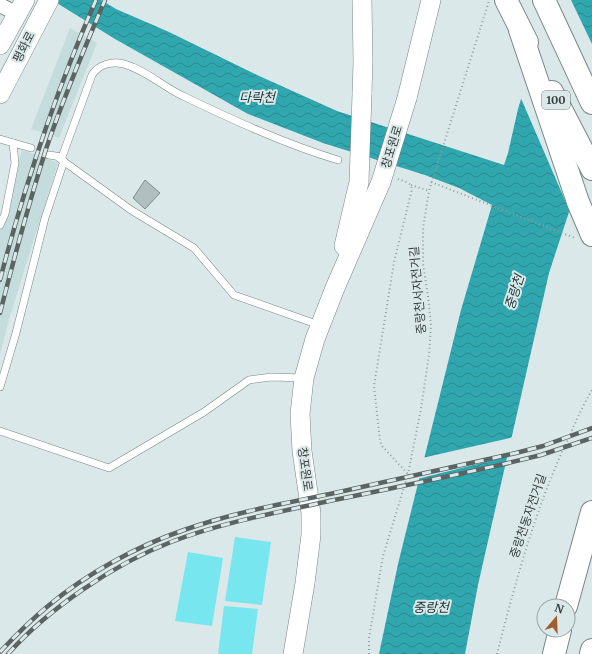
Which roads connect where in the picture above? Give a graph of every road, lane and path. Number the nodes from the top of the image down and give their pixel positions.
1 (362, 0) edge
2 (431, 0) edge
3 (490, 0) edge
4 (506, 0) edge
5 (544, 0) edge
6 (548, 0) edge
7 (47, 4) edge
8 (0, 5) edge
9 (16, 5) edge
10 (520, 30) junction
11 (0, 45) edge
12 (592, 77) edge
13 (0, 94) edge
14 (592, 103) edge
15 (0, 139) edge
16 (13, 143) junction
17 (31, 148) dead end
18 (49, 154) dead end
19 (62, 160) junction
20 (338, 160) dead end
21 (592, 169) edge
22 (388, 180) junction
23 (431, 182) junction
24 (410, 184) junction
25 (429, 191) junction
26 (0, 224) edge
27 (585, 237) edge
28 (335, 288) junction
29 (321, 326) junction
30 (304, 378) junction
31 (0, 387) edge
32 (592, 390) edge
33 (0, 432) edge
34 (408, 474) junction
35 (592, 512) edge
36 (568, 598) edge
37 (558, 638) edge
38 (592, 650) edge
39 (293, 654) edge
40 (369, 654) edge
41 (497, 654) edge
42 (554, 654) edge
43 (591, 654) edge

1 - 28 street, 창포원로, bridge
2 - 22 street, 창포원로, bridge
3 - 23 path, 중랑천서자전거길
4 - 10 highway, 100
5 - 14 highway, 100
6 - 12 highway
7 - 13 street, 평화로
8 - 9 street
9 - 11 street, 평화로
10 - 21 highway, 100
10 - 27 highway
15 - 16 lane
16 - 17 lane
16 - 26 lane
18 - 19 lane
19 - 20 lane
19 - 29 lane
19 - 31 lane
22 - 24 path
22 - 28 street, 창포원로
23 - 25 path, 중랑천서자전거길
23 - 27 path
24 - 25 path
24 - 34 path
25 - 34 path, 중랑천서자전거길
28 - 29 street, 창포원로
29 - 30 street, 창포원로
30 - 33 lane
30 - 39 street, 창포원로
32 - 41 path, 중랑천동자전거길
34 - 40 path, 중랑천서자전거길
35 - 36 highway
37 - 42 highway
38 - 43 highway

